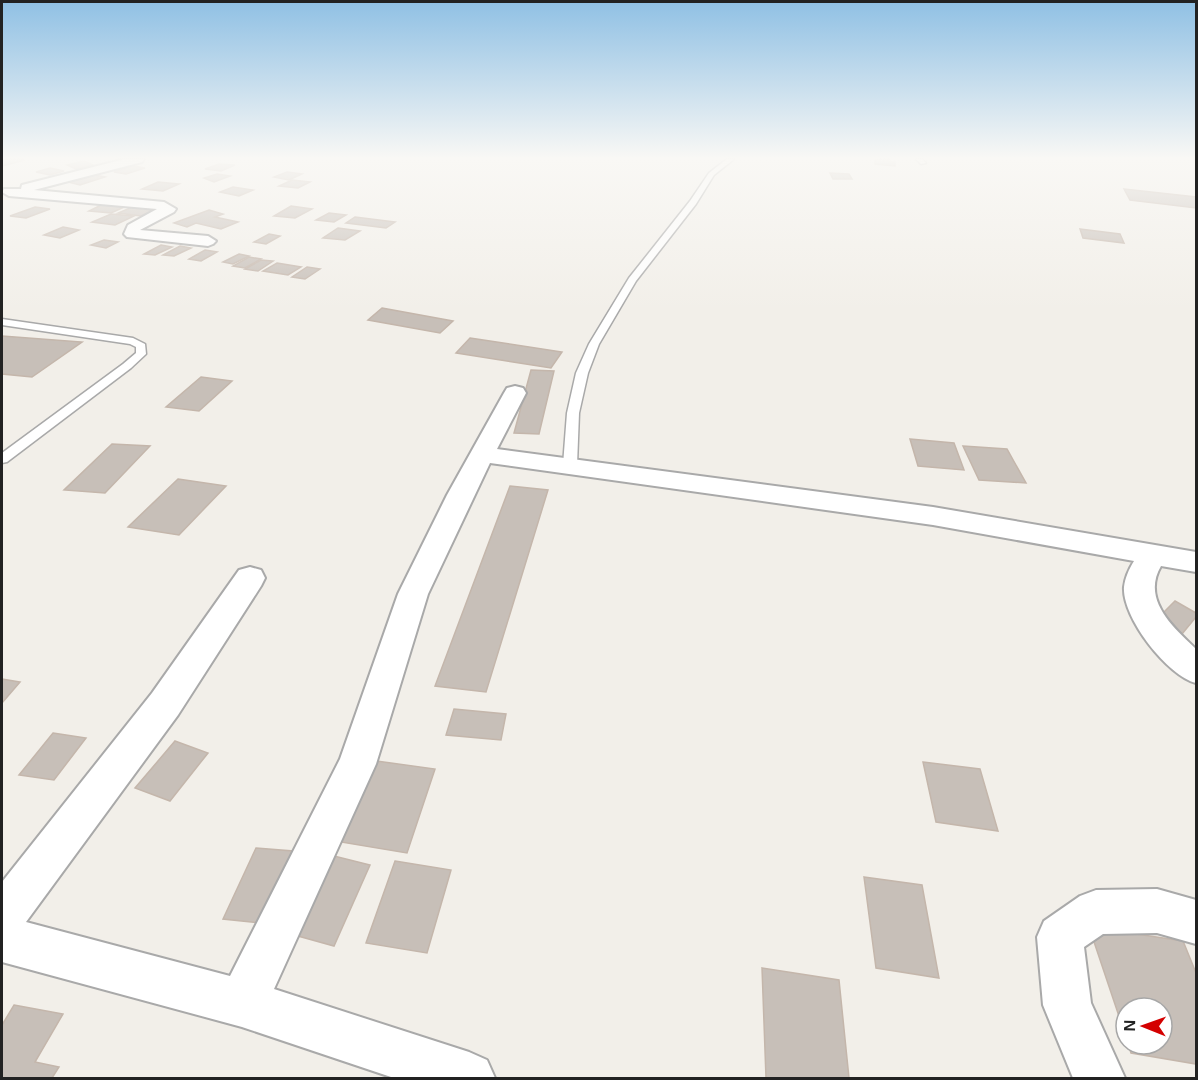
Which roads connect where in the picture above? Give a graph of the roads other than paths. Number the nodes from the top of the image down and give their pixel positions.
1 (168, 209) edge
2 (687, 209) edge
3 (208, 241) dead end
4 (2, 322) edge
5 (516, 393) dead end
6 (482, 454) junction
7 (2, 459) edge
8 (570, 465) junction
9 (1153, 556) junction
10 (1197, 562) edge
11 (250, 578) dead end
12 (1197, 669) edge
13 (2, 917) edge
14 (1197, 922) edge
15 (2, 939) edge
16 (242, 1003) junction
17 (469, 1078) edge
18 (1099, 1078) edge

1 - 3 street
2 - 8 lane
4 - 7 lane
5 - 6 street
6 - 8 street
6 - 16 street
8 - 9 street
9 - 10 street
9 - 12 street
11 - 13 street
14 - 18 street
15 - 16 street
16 - 17 street

